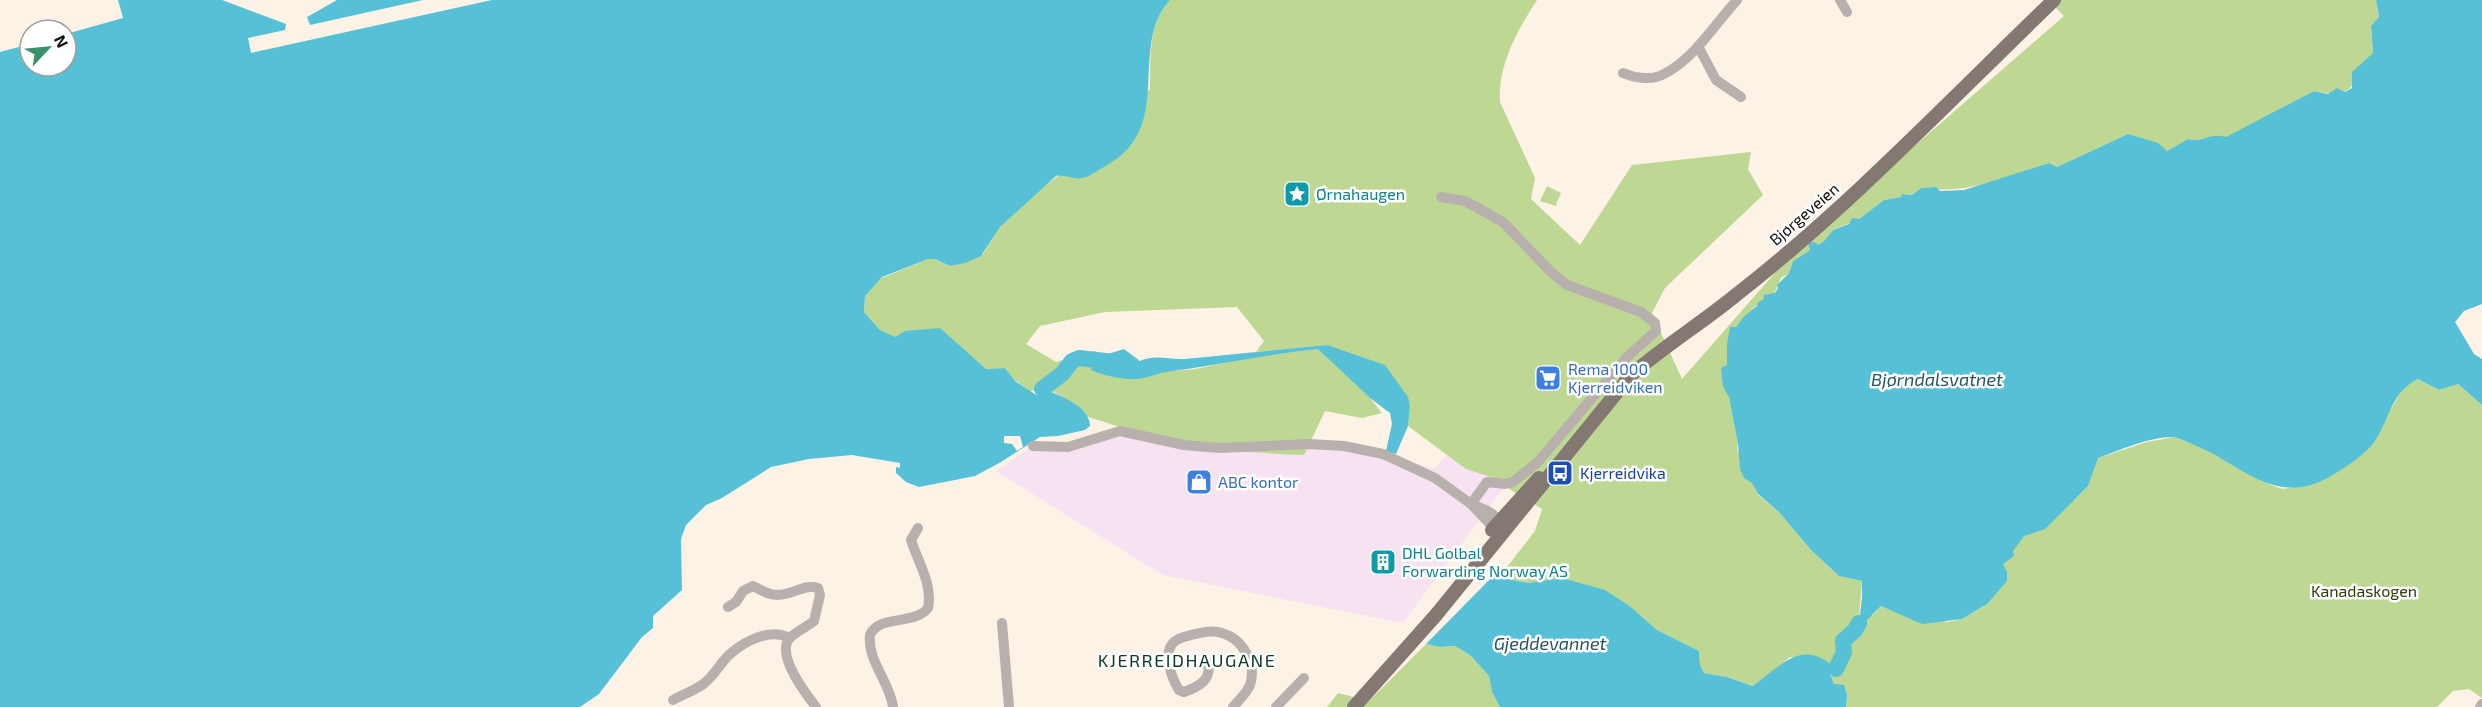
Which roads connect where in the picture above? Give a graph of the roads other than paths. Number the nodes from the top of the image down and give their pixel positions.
1 (1737, 0) edge
2 (1840, 0) edge
3 (2054, 0) edge
4 (1847, 12) dead end
5 (1698, 46) junction
6 (1623, 73) dead end
7 (1741, 98) dead end
8 (1441, 197) dead end
9 (1033, 446) dead end
10 (1471, 504) junction
11 (1499, 526) junction
12 (918, 528) dead end
13 (728, 607) dead end
14 (1002, 623) dead end
15 (789, 638) junction
16 (1209, 663) dead end
17 (1304, 678) dead end
18 (673, 700) dead end
19 (816, 707) edge
20 (893, 707) edge
21 (1009, 707) edge
22 (1233, 707) edge
23 (1276, 707) edge
24 (1354, 707) edge

1 - 5 street
2 - 4 street
3 - 11 main road, Bjørgeveien
5 - 6 street
5 - 7 street
8 - 10 street
9 - 10 street
10 - 11 street
11 - 24 main road, Bjørgeveien
12 - 20 street
13 - 15 street
14 - 21 street
15 - 18 street
15 - 19 street
16 - 22 street
17 - 23 street

